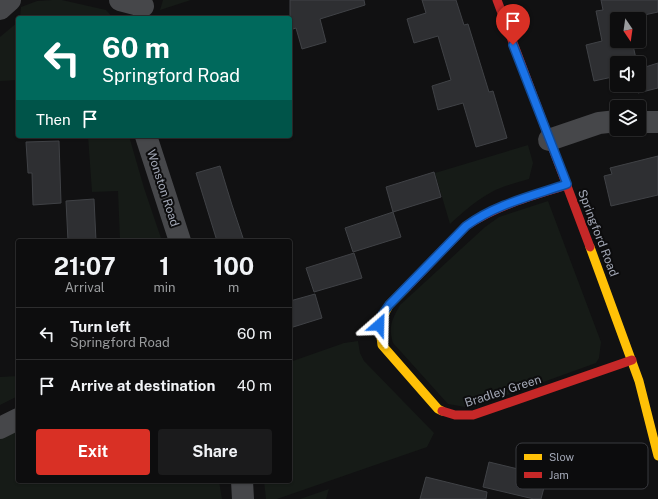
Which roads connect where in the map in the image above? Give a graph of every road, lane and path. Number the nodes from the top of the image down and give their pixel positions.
1 (10, 0) edge
2 (120, 0) edge
3 (497, 0) edge
4 (143, 8) edge
5 (0, 9) edge
6 (610, 122) edge
7 (646, 122) edge
8 (658, 122) edge
9 (147, 138) edge
10 (549, 140) junction
11 (567, 184) junction
12 (179, 239) edge
13 (632, 360) junction
14 (16, 420) edge
15 (0, 428) edge
16 (658, 456) edge
17 (242, 483) edge
18 (243, 499) edge

1 - 5 street
2 - 4 street
3 - 10 street, Springford Road
6 - 10 street
7 - 8 street
9 - 12 street, Wonston Road
10 - 11 street, Springford Road
11 - 13 street, Springford Road
11 - 13 street, Bradley Green
13 - 16 street, Springford Road
14 - 15 street
17 - 18 street

